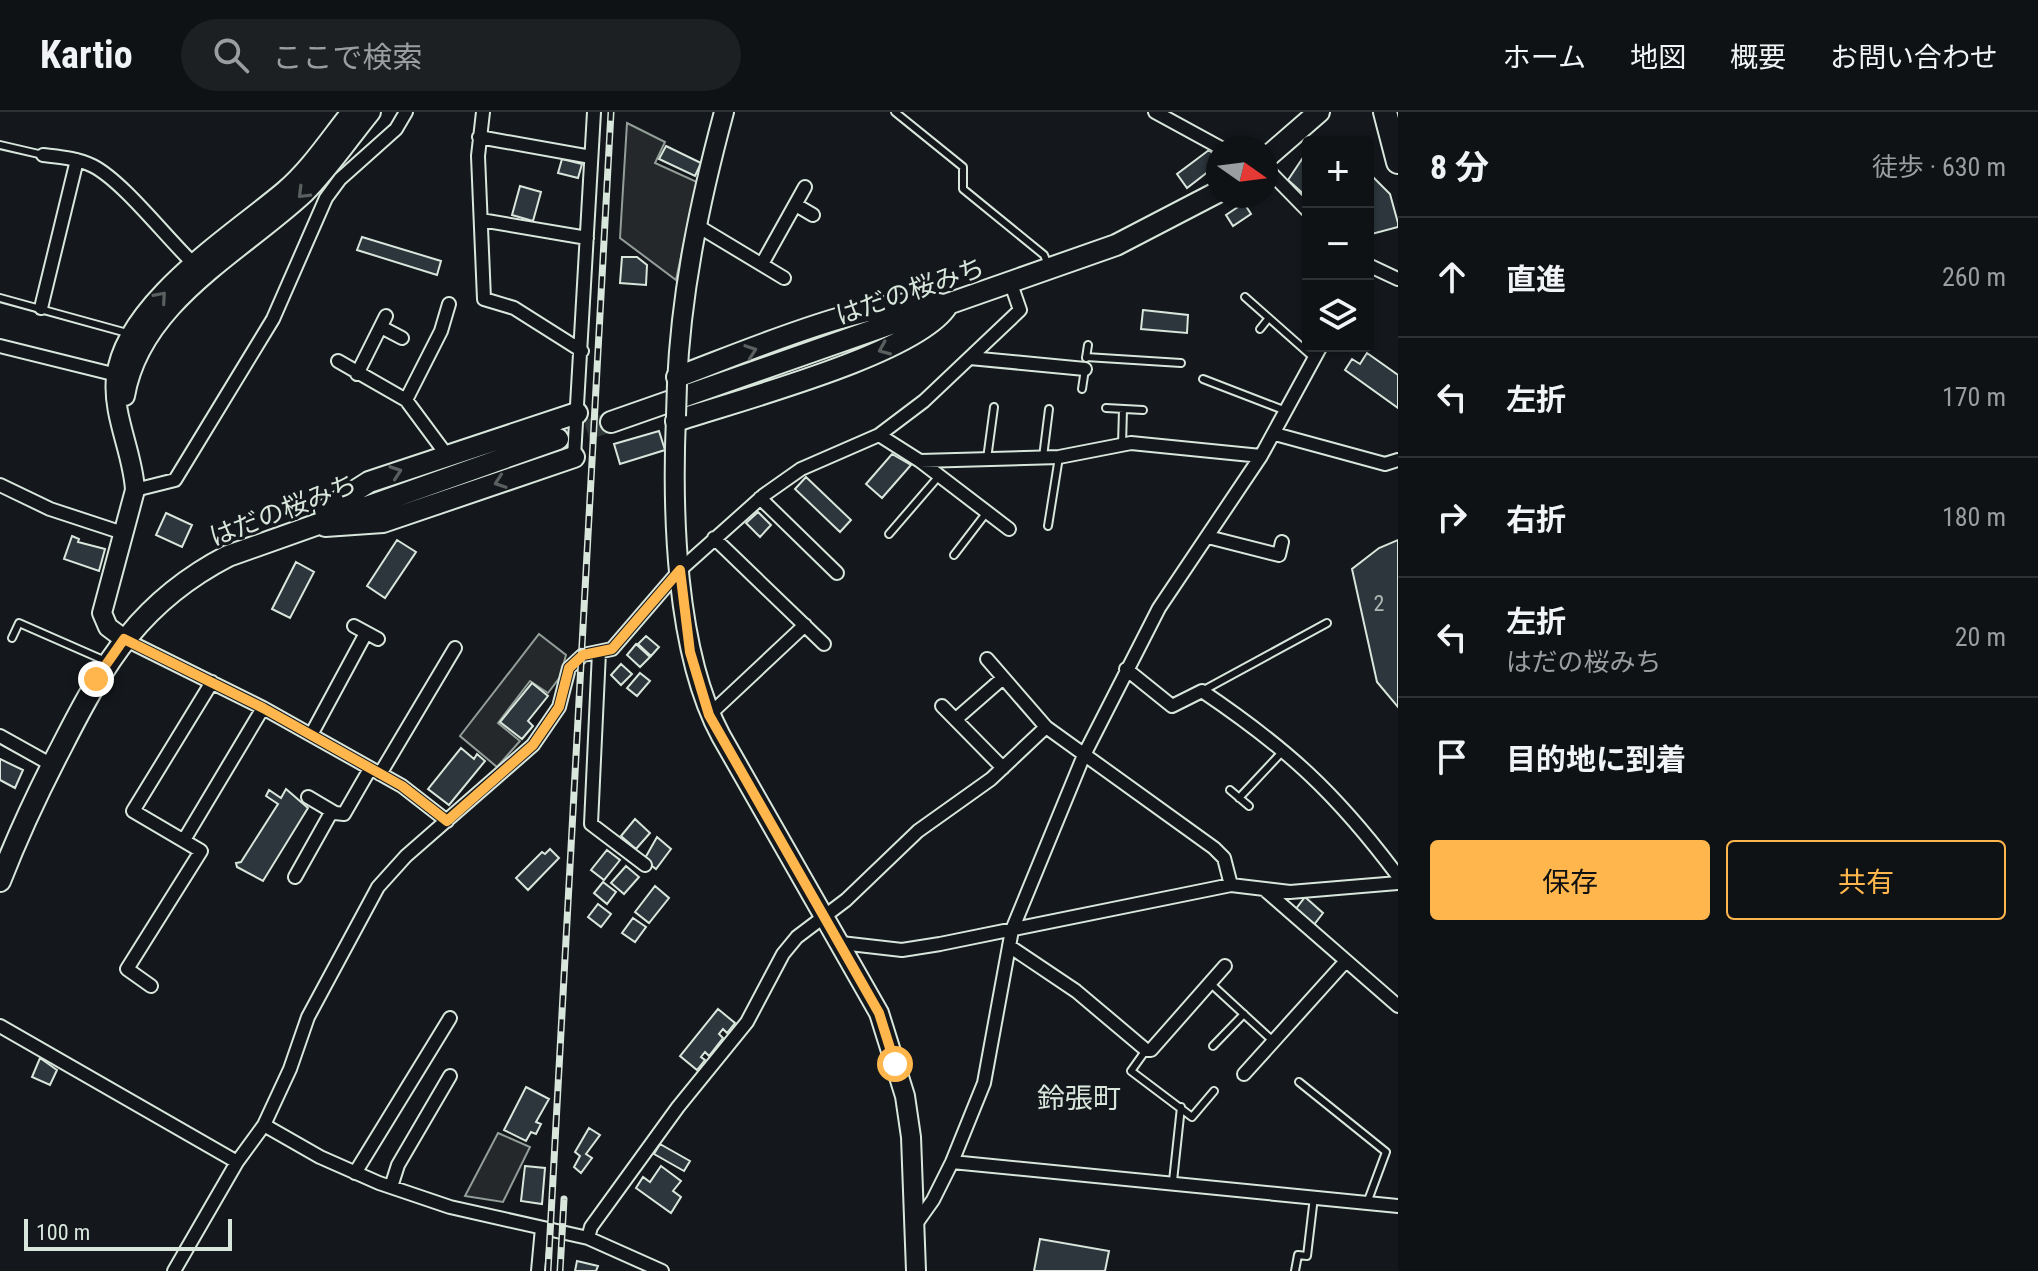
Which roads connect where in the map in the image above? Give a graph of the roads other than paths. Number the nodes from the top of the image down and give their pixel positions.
1 (351, 112) edge
2 (371, 112) edge
3 (406, 112) edge
4 (483, 112) edge
5 (594, 112) edge
6 (724, 112) edge
7 (895, 112) edge
8 (1155, 112) edge
9 (1319, 112) edge
10 (1385, 112) edge
11 (479, 137) junction
12 (1206, 140) edge
13 (0, 145) edge
14 (1278, 148) edge
15 (43, 155) joint
16 (591, 157) junction
17 (77, 160) junction
18 (1398, 162) edge
19 (327, 168) junction
20 (1278, 180) edge
21 (805, 187) dead end
22 (1206, 198) edge
23 (796, 205) junction
24 (1305, 208) edge
25 (813, 215) dead end
26 (481, 220) junction
27 (696, 225) junction
28 (587, 238) junction
29 (762, 264) junction
30 (1374, 268) edge
31 (199, 269) junction
32 (1050, 270) junction
33 (784, 278) dead end
34 (1398, 279) edge
35 (1011, 284) junction
36 (1245, 297) dead end
37 (0, 298) edge
38 (449, 304) dead end
39 (947, 306) junction
40 (41, 308) junction
41 (1268, 319) junction
42 (1260, 329) dead end
43 (132, 335) junction
44 (402, 338) dead end
45 (1088, 345) dead end
46 (0, 346) edge
47 (582, 351) junction
48 (1318, 352) edge
49 (970, 358) junction
50 (1315, 359) junction
51 (338, 361) dead end
52 (1086, 363) junction
53 (1181, 363) dead end
54 (1219, 372) dead end
55 (357, 374) junction
56 (122, 376) junction
57 (1203, 379) dead end
58 (677, 380) junction
59 (1216, 382) junction
60 (1082, 389) dead end
61 (406, 400) junction
62 (994, 407) dead end
63 (1106, 408) dead end
64 (1049, 409) dead end
65 (1123, 409) junction
66 (1143, 410) dead end
67 (1287, 412) junction
68 (577, 413) junction
69 (676, 418) junction
70 (611, 422) tunnel mouth
71 (1275, 434) junction
72 (879, 435) junction
73 (558, 439) tunnel mouth
74 (1122, 445) junction
75 (446, 454) junction
76 (1261, 456) junction
77 (574, 457) joint
78 (1059, 457) junction
79 (1043, 458) junction
80 (987, 460) junction
81 (1398, 460) edge
82 (920, 461) junction
83 (939, 476) junction
84 (0, 485) edge
85 (135, 490) junction
86 (760, 498) junction
87 (987, 512) junction
88 (306, 526) junction
89 (1048, 526) dead end
90 (1009, 529) dead end
91 (123, 533) junction
92 (889, 534) dead end
93 (1208, 537) junction
94 (714, 538) junction
95 (1282, 553) dead end
96 (954, 555) dead end
97 (680, 570) junction
98 (837, 573) dead end
99 (1327, 623) dead end
100 (805, 625) junction
101 (354, 626) dead end
102 (12, 638) dead end
103 (124, 639) junction
104 (824, 644) dead end
105 (455, 648) dead end
106 (599, 652) junction
107 (987, 659) dead end
108 (108, 662) junction
109 (1126, 669) junction
110 (1003, 678) junction
111 (212, 682) junction
112 (1202, 691) junction
113 (942, 706) dead end
114 (263, 708) junction
115 (709, 715) junction
116 (956, 719) junction
117 (1046, 727) junction
118 (311, 735) junction
119 (0, 736) edge
120 (1284, 750) junction
121 (1084, 755) junction
122 (52, 765) junction
123 (1003, 768) junction
124 (375, 772) junction
125 (1230, 790) dead end
126 (308, 797) dead end
127 (1239, 798) junction
128 (1249, 806) dead end
129 (332, 811) junction
130 (447, 821) junction
131 (184, 840) junction
132 (645, 865) dead end
133 (302, 871) dead end
134 (1398, 876) edge
135 (0, 881) edge
136 (1398, 883) edge
137 (1231, 885) junction
138 (1265, 890) junction
139 (825, 918) junction
140 (1012, 930) junction
141 (841, 943) junction
142 (1009, 946) junction
143 (1345, 962) junction
144 (1225, 966) dead end
145 (1210, 983) junction
146 (151, 986) dead end
147 (1398, 1006) edge
148 (1244, 1014) junction
149 (450, 1018) dead end
150 (0, 1026) edge
151 (1273, 1041) junction
152 (1213, 1046) dead end
153 (1146, 1050) junction
154 (1244, 1074) dead end
155 (450, 1076) dead end
156 (1299, 1082) dead end
157 (1214, 1091) dead end
158 (1181, 1107) junction
159 (264, 1125) junction
160 (237, 1162) junction
161 (952, 1162) junction
162 (355, 1173) junction
163 (1173, 1181) junction
164 (391, 1187) junction
165 (1314, 1197) junction
166 (1367, 1203) junction
167 (1398, 1206) edge
168 (916, 1224) junction
169 (542, 1228) junction
170 (588, 1238) junction
171 (174, 1271) edge
172 (538, 1271) edge
173 (662, 1271) edge
174 (916, 1271) edge
175 (1295, 1271) edge

1 - 19 street
2 - 19 street
3 - 19 street
4 - 11 street
5 - 16 street
6 - 27 street
7 - 32 lane
8 - 12 street
9 - 14 main road
10 - 18 highway
11 - 16 street
11 - 26 street
13 - 15 lane
15 - 17 street
16 - 28 street
17 - 31 street
17 - 40 street
19 - 31 street
19 - 85 street
20 - 24 street
21 - 23 street
22 - 32 main road, はだの桜みち
23 - 25 street
23 - 29 street
26 - 28 street
26 - 47 street
27 - 29 street
27 - 58 street
28 - 47 street
29 - 33 street
30 - 34 street
43 -> 31 street
31 - 56 street
32 - 35 main road, はだの桜みち
35 - 39 main road, はだの桜みち
35 - 49 street
36 - 41 lane
37 - 40 lane
38 - 61 street
58 -> 39 main road
39 -> 69 main road
39 - 70 main road, はだの桜みち
40 - 43 lane
41 - 42 lane
41 - 50 lane
43 - 56 street
44 - 55 street
45 - 52 lane
46 - 56 street
47 - 68 street
48 - 50 street
49 - 52 street
49 - 72 street
50 - 67 street
51 - 55 street
52 - 53 lane
52 - 60 lane
54 - 59 lane
55 - 61 street
56 - 85 street
57 - 59 lane
58 - 69 street, bridge
59 - 67 lane
61 - 75 street
62 - 80 lane
63 - 65 lane
64 - 79 lane
65 - 66 lane
65 - 74 lane
67 - 71 street
68 - 75 main road
68 - 77 street
69 - 97 street
71 - 76 street
71 - 81 street
72 - 82 street
72 - 86 street
73 - 88 main road, はだの桜みち
74 - 76 street
74 - 78 street
88 -> 75 main road
76 - 93 street
77 -> 88 main road
78 - 79 street
78 - 89 lane
79 - 80 street
80 - 82 street
82 - 83 street
83 - 87 street
83 - 92 lane
84 - 91 street
85 - 91 street
86 - 94 street
86 - 98 street
87 - 90 street
87 - 96 lane
88 - 103 main road, はだの桜みち
91 - 103 street
93 - 95 street
93 - 109 street
94 - 97 street
94 - 100 street
97 - 106 street
97 - 115 street
99 - 112 lane
100 - 104 street
100 - 115 street
101 - 118 street
102 - 108 lane
103 - 108 main road, はだの桜みち
103 - 111 street
105 - 124 street
106 - 130 street
106 - 132 street
107 - 110 street
108 - 122 main road, はだの桜みち
109 - 112 street
109 - 121 street
110 - 116 street
110 - 117 street
111 - 114 street
111 - 131 street
112 - 120 street
113 - 116 street
114 - 118 street
114 - 131 street
115 - 139 street
116 - 123 street
117 - 121 street
117 - 123 street
118 - 124 street
119 - 122 street
120 - 127 lane
120 - 134 street
121 - 137 street
121 - 140 street
122 - 135 main road, はだの桜みち
123 - 139 street
124 - 129 street
124 - 130 street
125 - 127 lane
126 - 129 street
127 - 128 lane
129 - 133 street
130 - 159 street
131 - 146 street
136 - 138 street
137 - 138 street
137 - 140 street
138 - 143 street
139 - 141 street
139 - 170 street
140 - 141 street
140 - 142 street
141 - 168 street
142 - 153 street
142 - 161 street
143 - 147 street
143 - 151 street
144 - 145 street
145 - 148 lane
145 - 153 street
148 - 151 lane
148 - 152 lane
149 - 162 street
150 - 160 street
151 - 154 street
153 - 158 lane
155 - 164 street
156 - 166 lane
157 - 158 lane
158 - 163 lane
159 - 160 street
159 - 162 street
160 - 171 street
161 - 163 street
161 - 168 street
162 - 164 street
163 - 165 street
164 - 169 street
165 - 166 street
165 - 175 lane
166 - 167 street
168 - 174 street
169 - 170 street
169 - 172 street
170 - 173 street

